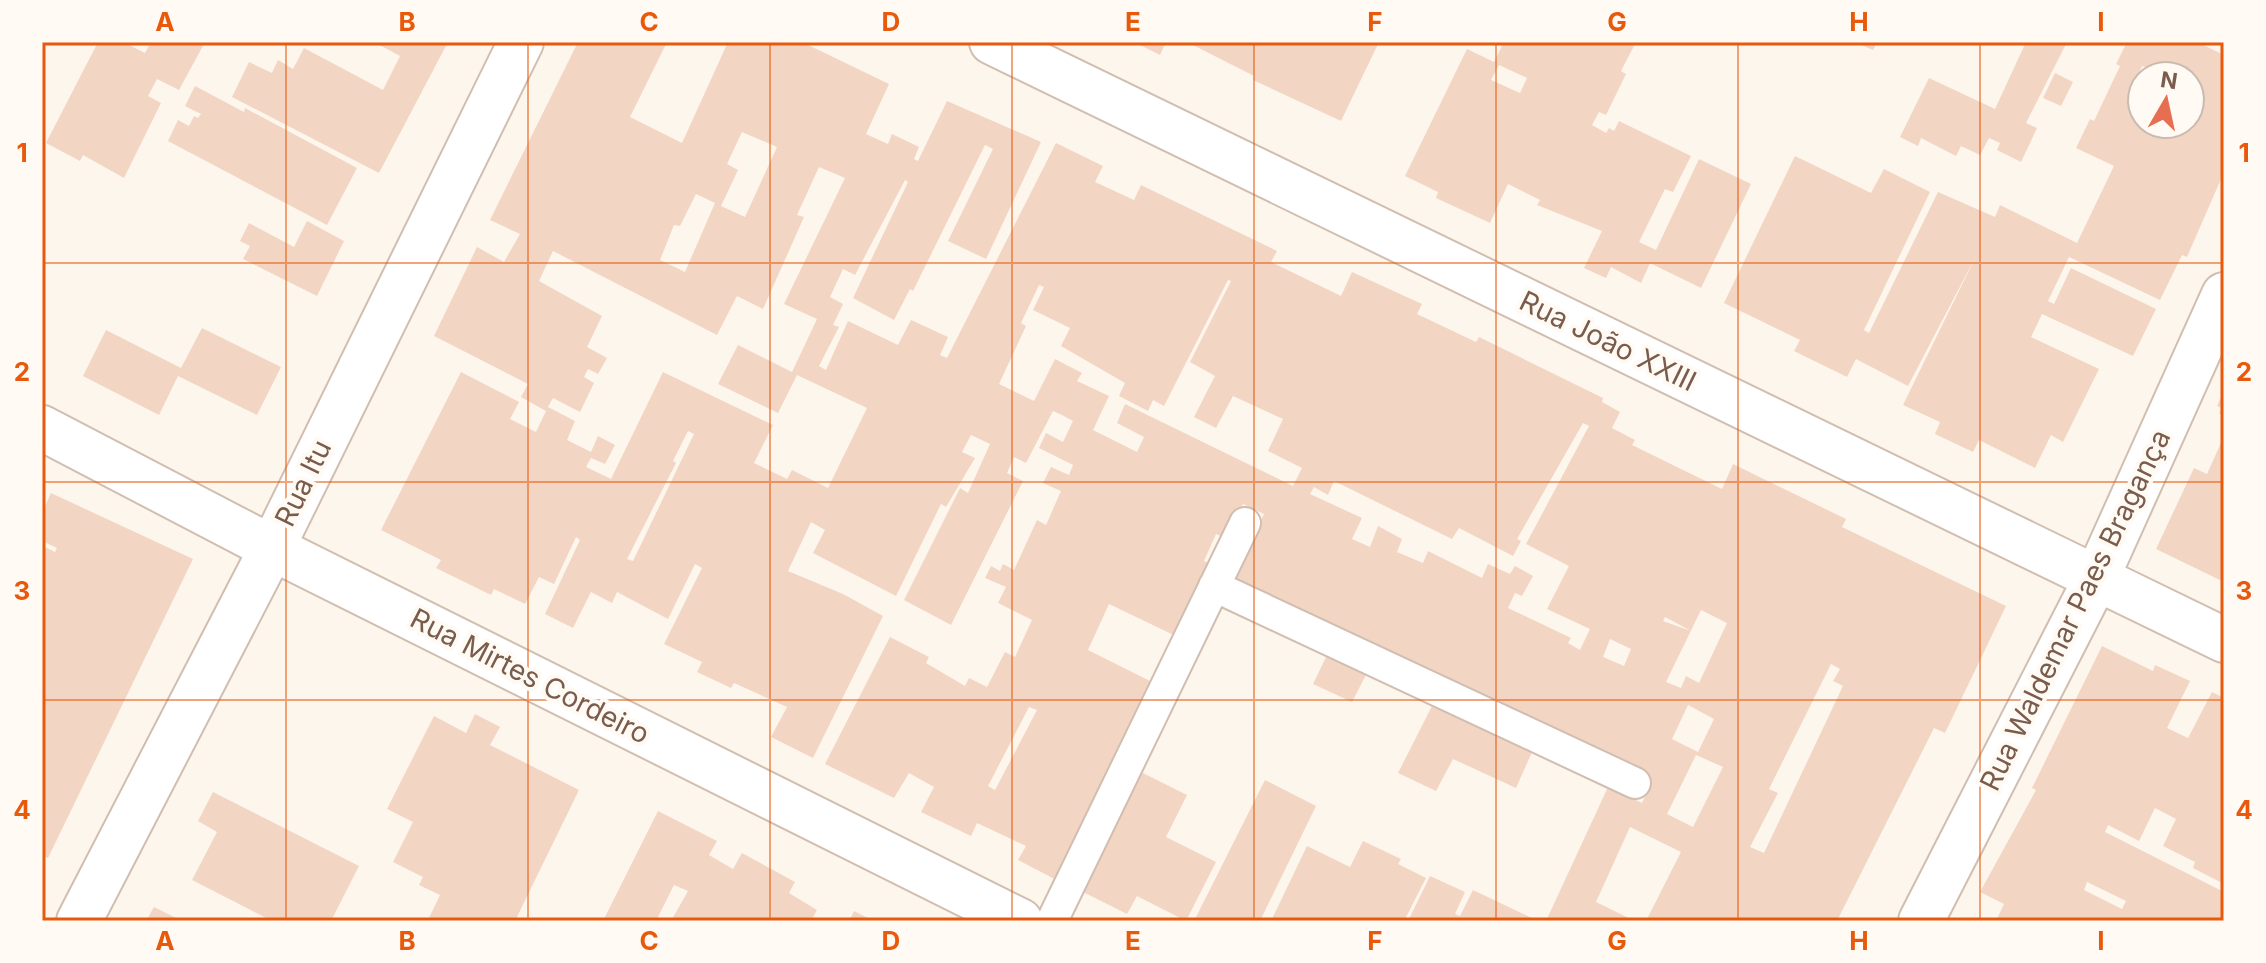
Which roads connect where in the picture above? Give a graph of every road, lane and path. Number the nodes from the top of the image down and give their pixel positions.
1 (521, 42) edge
2 (992, 42) edge
3 (2224, 295) edge
4 (42, 428) edge
5 (1245, 523) dead end
6 (272, 548) junction
7 (2097, 577) junction
8 (1214, 586) junction
9 (2224, 640) edge
10 (1635, 783) dead end
11 (79, 921) edge
12 (1020, 921) edge
13 (1052, 921) edge
14 (1921, 921) edge

1 - 6 street, Rua Itu
2 - 7 street, Rua João XXIII
3 - 7 street, Rua Waldemar Paes Bragança
4 - 6 street, Rua Mirtes Cordeiro
5 - 8 lane
6 - 11 street, Rua Itu
6 - 12 street, Rua Mirtes Cordeiro
7 - 9 street, Rua João XXIII
7 - 14 street, Rua Waldemar Paes Bragança
8 - 10 lane
8 - 13 lane

